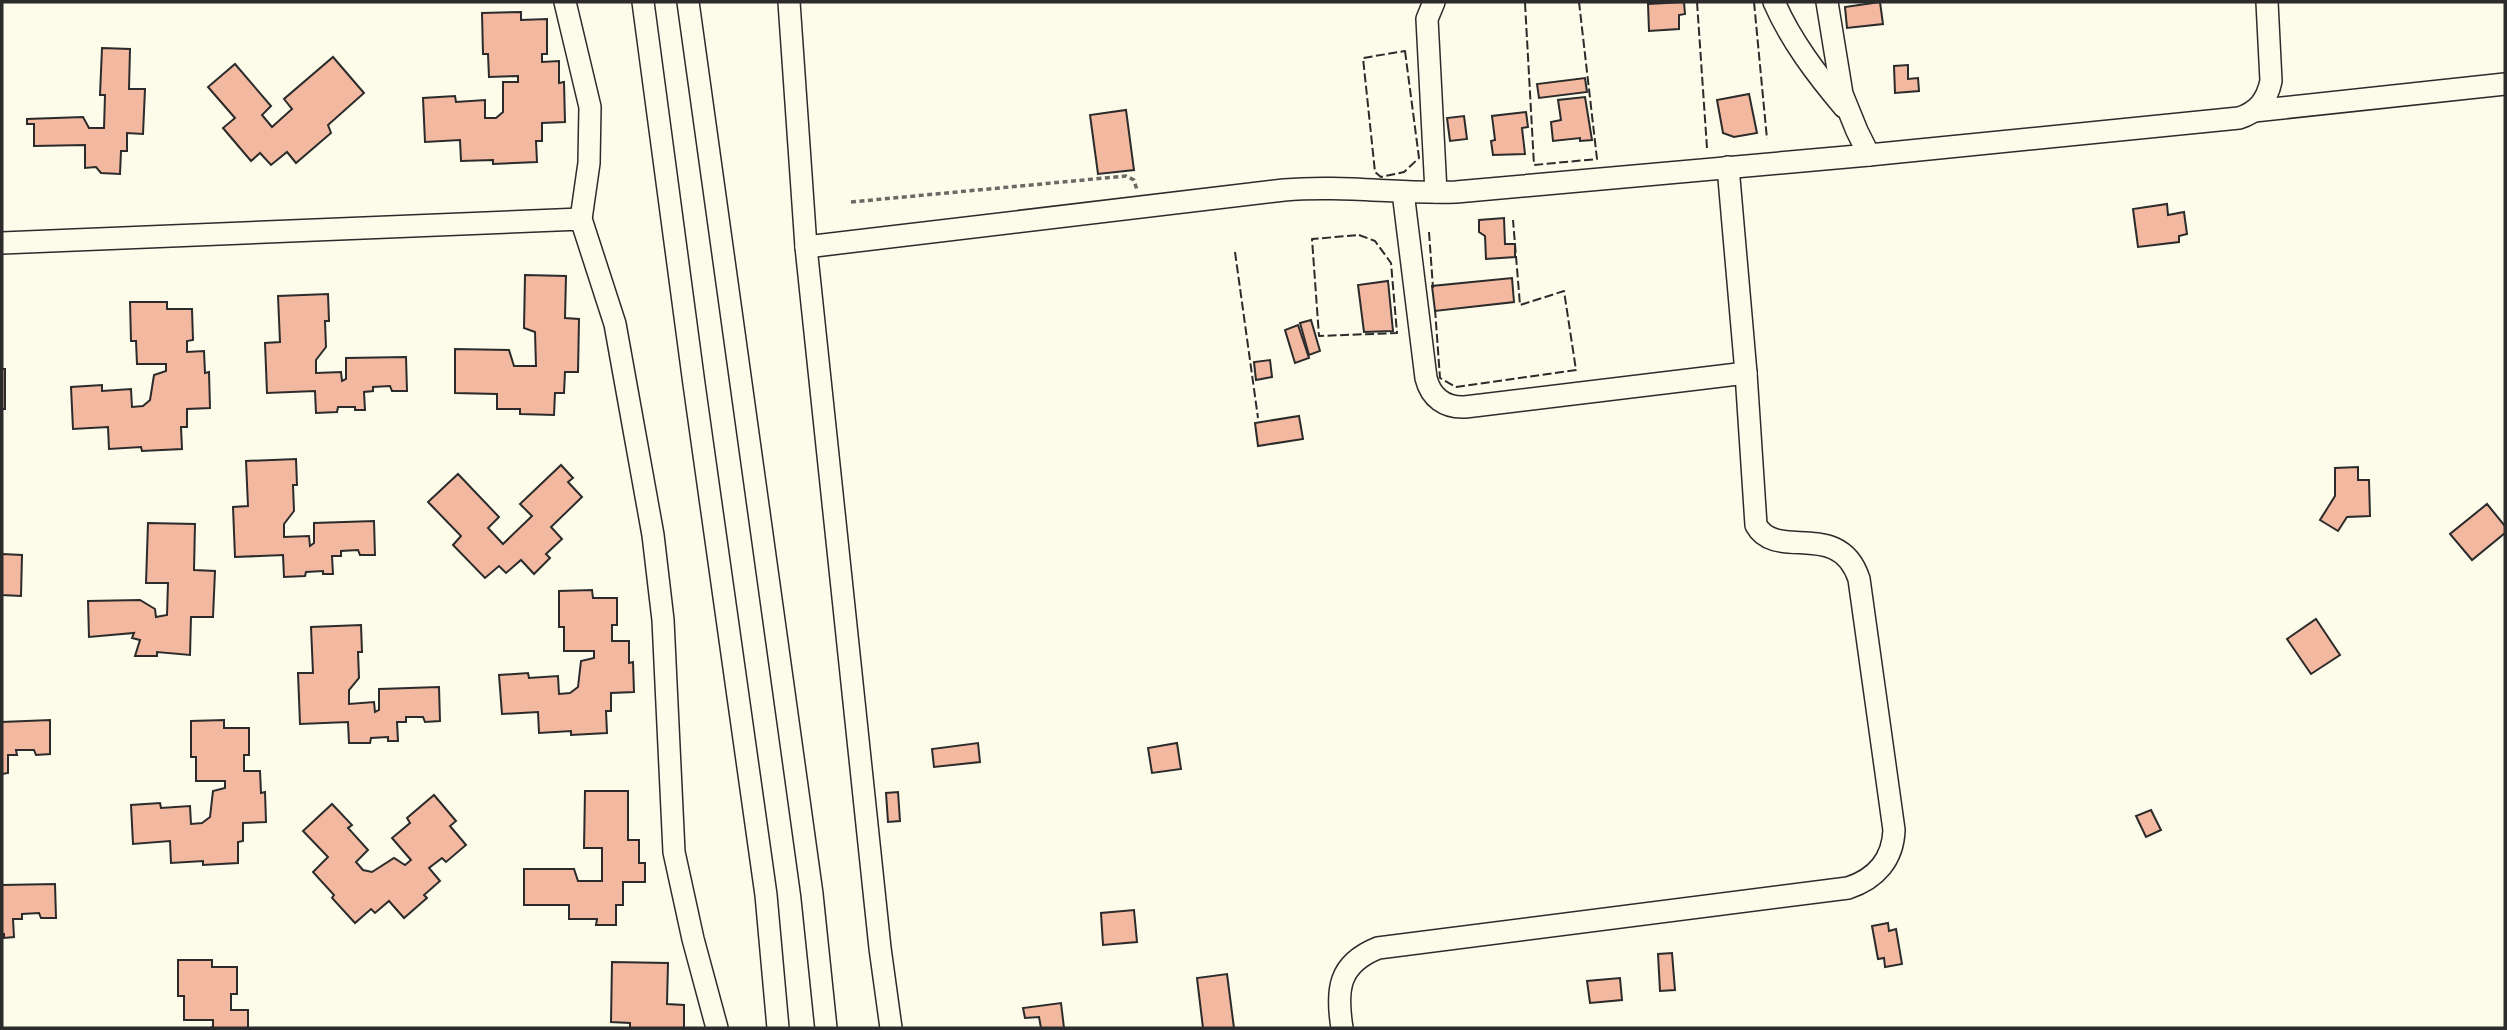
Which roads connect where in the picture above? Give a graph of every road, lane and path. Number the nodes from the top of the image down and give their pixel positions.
1 (565, 2) edge
2 (643, 2) edge
3 (688, 2) edge
4 (789, 2) edge
5 (1434, 2) edge
6 (1774, 2) edge
7 (1827, 2) edge
8 (2267, 2) edge
9 (2505, 84) edge
10 (2254, 111) junction
11 (1849, 113) junction
12 (1869, 155) junction
13 (1728, 167) junction
14 (1403, 192) junction
15 (1436, 192) junction
16 (850, 202) dead end
17 (1139, 206) junction
18 (581, 219) junction
19 (2, 243) edge
20 (806, 247) junction
21 (1746, 373) junction
22 (718, 1028) edge
23 (778, 1028) edge
24 (826, 1028) edge
25 (891, 1028) edge
26 (1342, 1028) edge

1 - 18 street
2 - 23 street
3 - 24 street
4 - 20 street
5 - 15 street
6 - 11 street
7 - 11 street
8 - 10 street
9 - 10 street
10 - 12 street
11 - 12 street
12 - 13 street
13 - 15 street
13 - 21 street
14 - 15 street
14 - 17 street
14 - 21 street
16 - 17 path
17 - 20 street
18 - 19 street
18 - 22 street
20 - 25 street
21 - 26 street

